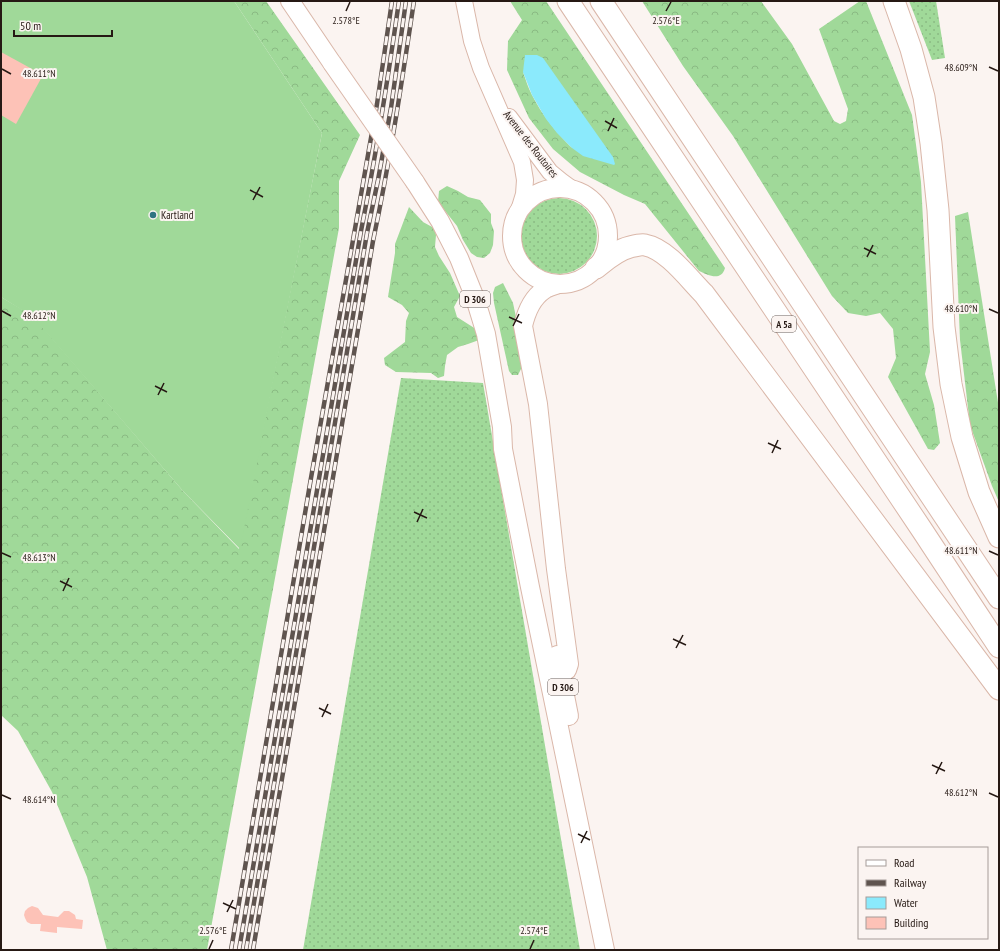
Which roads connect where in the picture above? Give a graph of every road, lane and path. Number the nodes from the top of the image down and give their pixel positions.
1 (290, 1) edge
2 (464, 1) edge
3 (568, 1) edge
4 (601, 1) edge
5 (894, 1) edge
6 (493, 95) junction
7 (572, 189) junction
8 (517, 217) junction
9 (596, 268) junction
10 (558, 284) junction
11 (502, 427) junction
12 (999, 537) edge
13 (999, 598) edge
14 (999, 647) edge
15 (563, 687) junction
16 (999, 689) edge
17 (605, 950) edge
18 (616, 950) edge

1 - 11 main road, D 306, bridge
2 - 6 street, Avenue des Routoires
3 - 14 highway, A 5a
4 - 13 highway, A 5a
5 - 12 highway
6 - 7 street, Avenue des Routoires
6 - 8 street, Avenue des Routoires
7 - 8 main road
7 - 9 main road
8 - 10 main road
9 - 10 main road
9 - 16 highway
10 - 15 main road
11 - 15 main road, D 306
11 - 17 main road, D 306
15 - 18 main road, D 306

